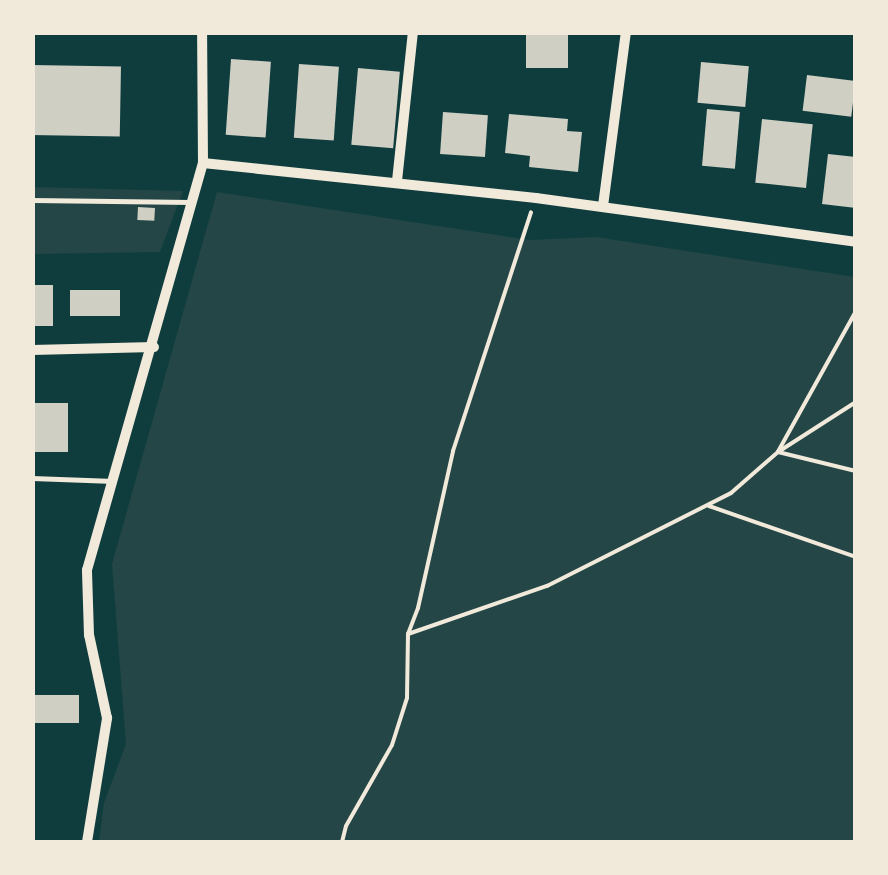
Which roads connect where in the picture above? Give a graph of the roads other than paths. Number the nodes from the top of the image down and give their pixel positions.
1 (202, 32) edge
2 (413, 32) edge
3 (626, 32) edge
4 (203, 163) junction
5 (397, 181) junction
6 (32, 200) edge
7 (194, 202) junction
8 (603, 206) junction
9 (856, 242) edge
10 (154, 348) junction
11 (32, 350) edge
12 (32, 478) edge
13 (116, 481) junction
14 (87, 842) edge

1 - 4 street
2 - 5 street
3 - 8 street
4 - 5 street
4 - 7 street
5 - 8 street
6 - 7 lane
7 - 10 street
8 - 9 street
10 - 11 street
10 - 13 street
12 - 13 lane
13 - 14 street

